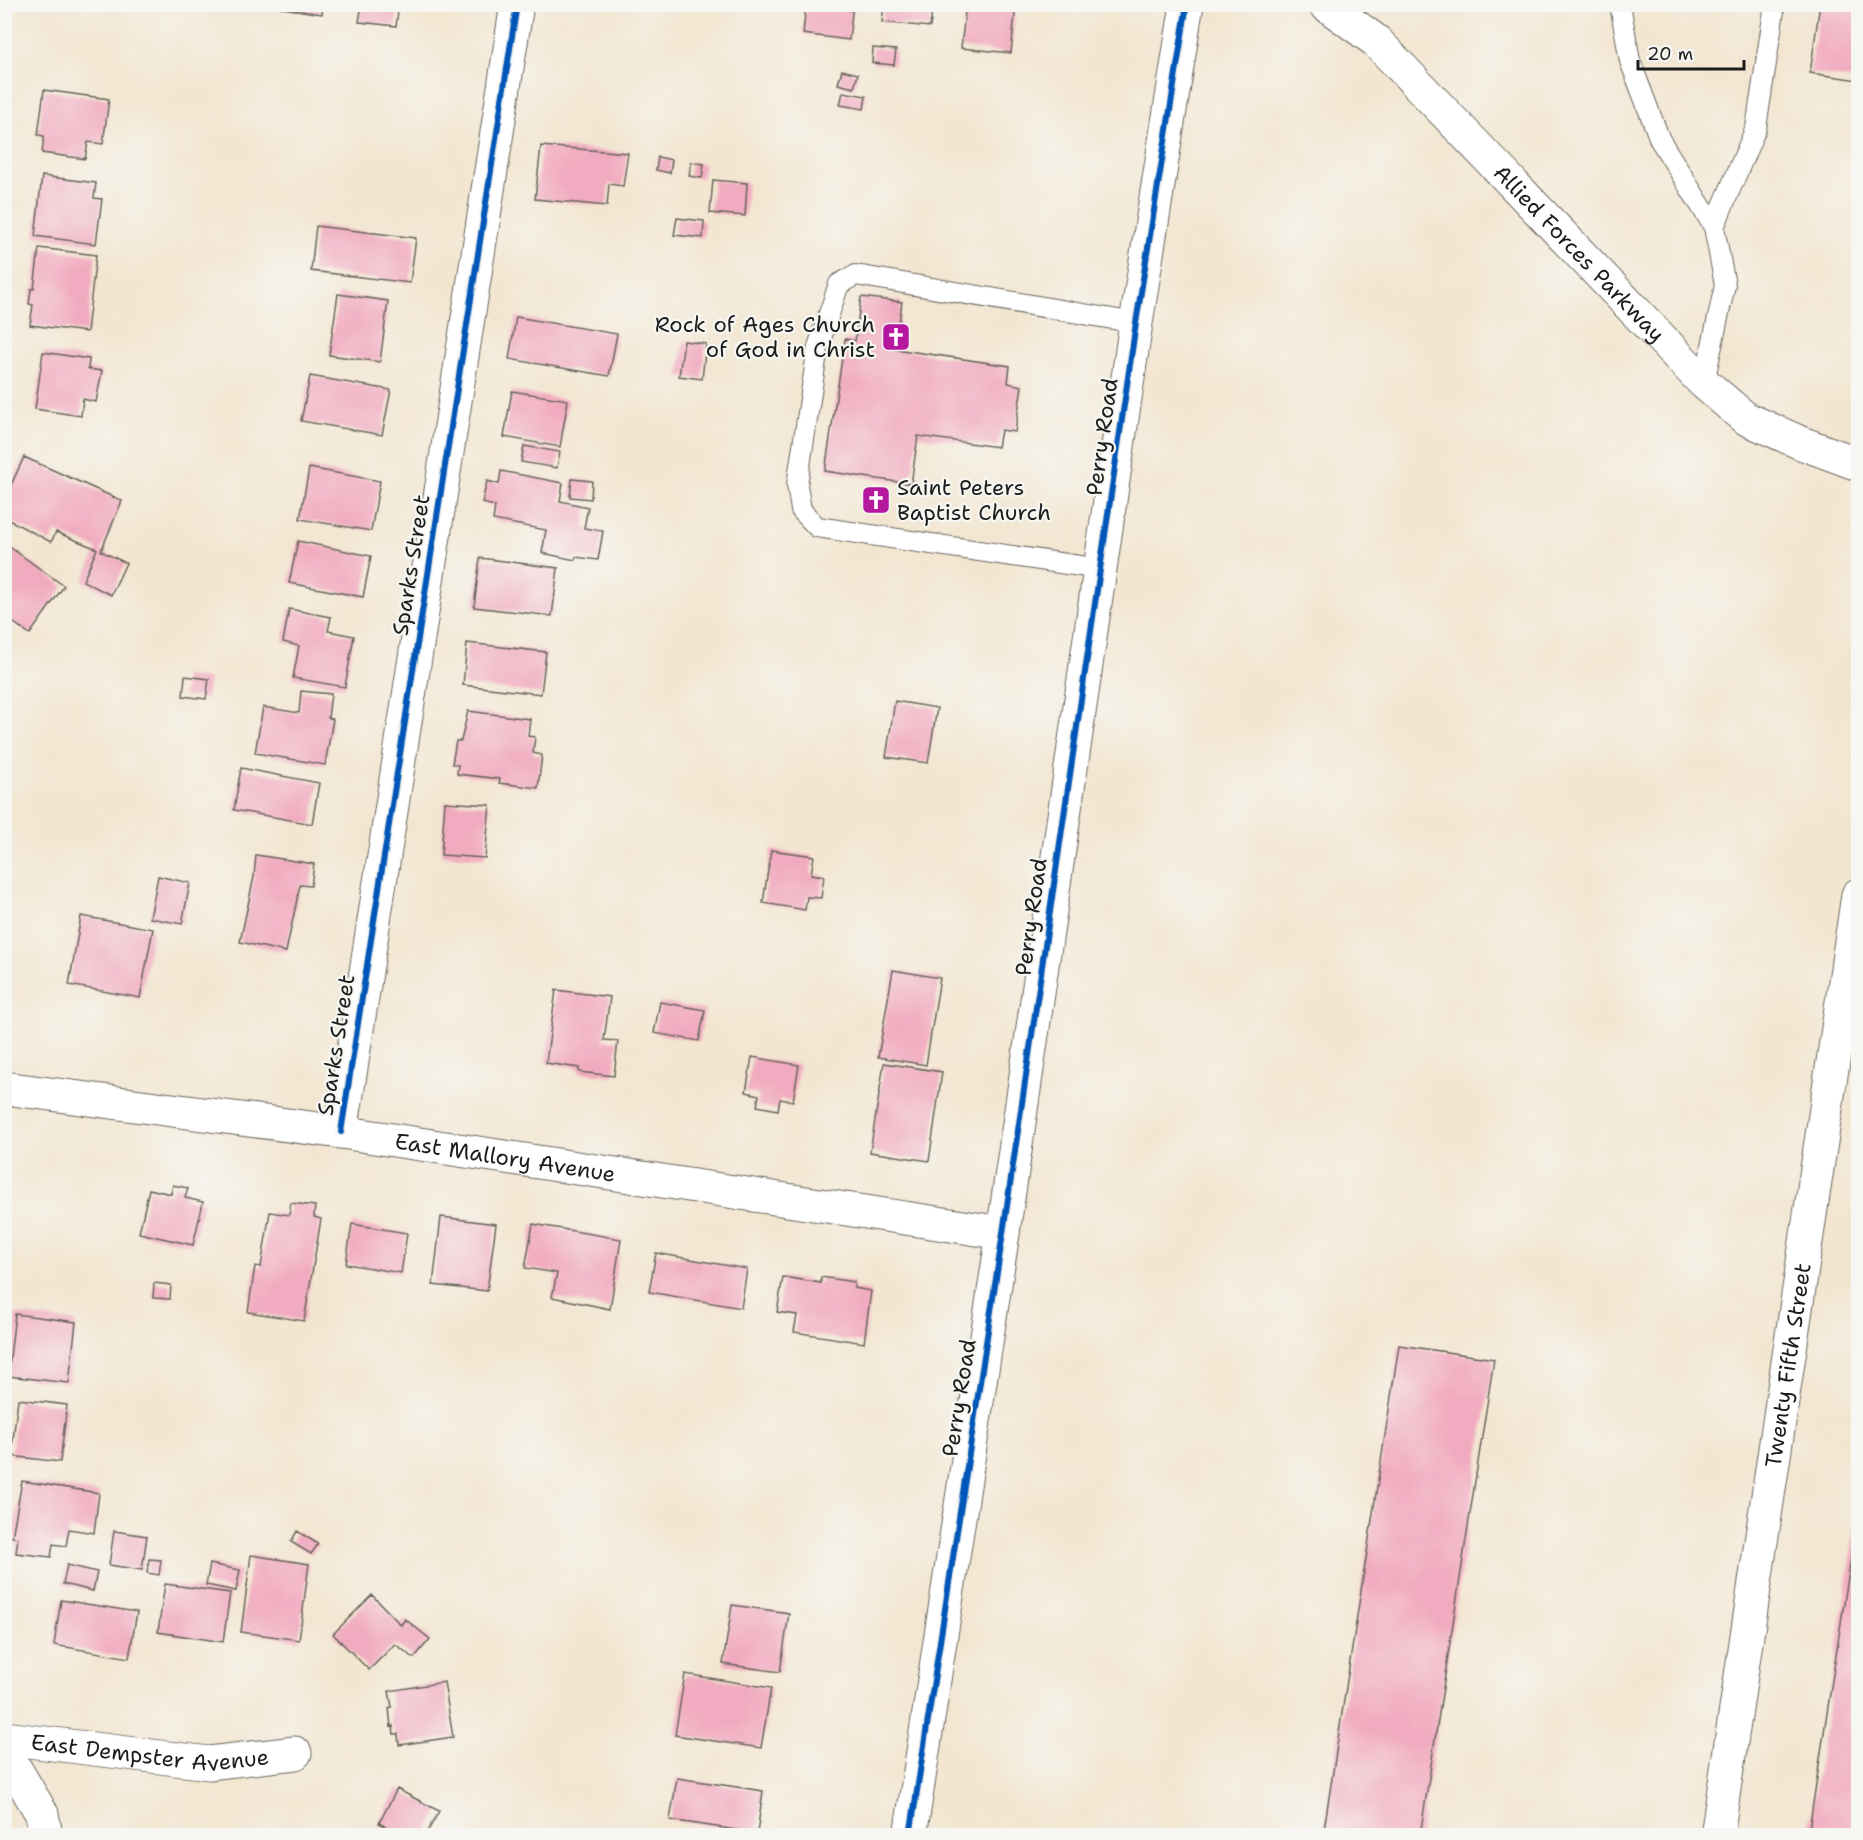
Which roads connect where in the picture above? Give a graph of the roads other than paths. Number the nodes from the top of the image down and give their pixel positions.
1 (517, 4) edge
2 (1187, 4) edge
3 (1325, 4) edge
4 (1620, 4) edge
5 (1775, 4) edge
6 (1714, 227) junction
7 (1136, 323) junction
8 (1704, 383) junction
9 (1858, 464) edge
10 (1100, 569) junction
11 (1858, 895) edge
12 (4, 1088) edge
13 (341, 1132) junction
14 (1003, 1233) junction
15 (4, 1738) edge
16 (4, 1750) edge
17 (295, 1753) dead end
18 (46, 1836) edge
19 (910, 1836) edge
20 (1717, 1836) edge

1 - 13 street, Sparks Street
2 - 7 street, Perry Road
3 - 8 street, Allied Forces Parkway
4 - 6 lane
5 - 6 lane
6 - 8 lane
7 - 10 street, Perry Road
7 - 10 lane
8 - 9 street, Allied Forces Parkway
10 - 14 street, Perry Road
11 - 20 street, Twenty Fifth Street
12 - 13 street, East Mallory Avenue
13 - 14 street, East Mallory Avenue
14 - 19 street, Perry Road
15 - 17 street, East Dempster Avenue
16 - 18 street

